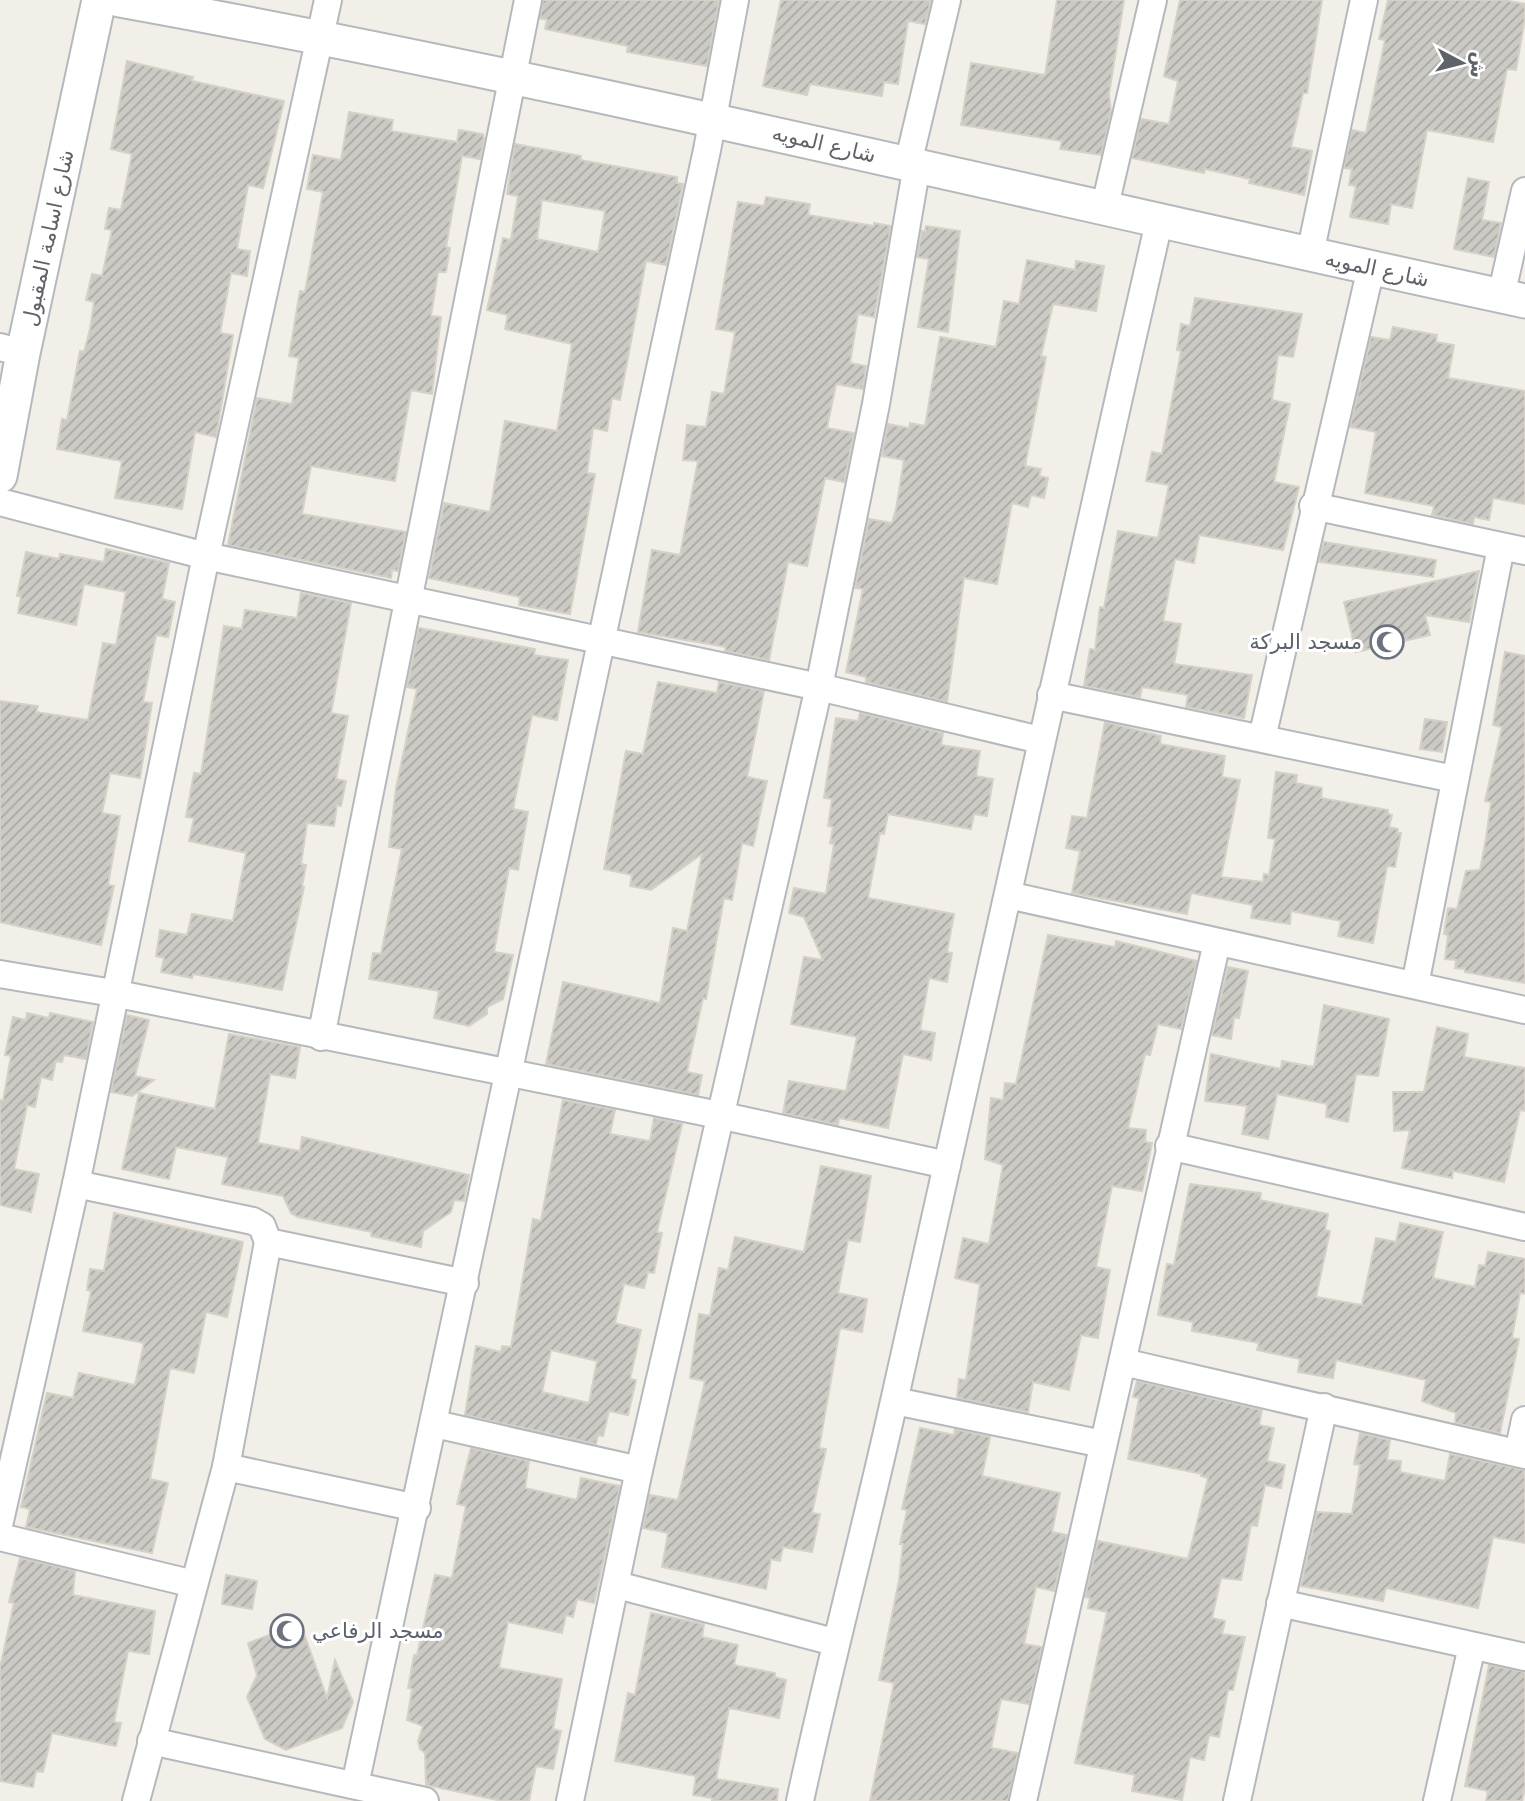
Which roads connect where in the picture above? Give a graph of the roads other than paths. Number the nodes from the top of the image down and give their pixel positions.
1 (99, 0) edge
2 (120, 0) edge
3 (328, 0) edge
4 (528, 0) edge
5 (735, 0) edge
6 (947, 0) edge
7 (1153, 0) edge
8 (1364, 0) edge
9 (320, 36) junction
10 (513, 75) junction
11 (713, 119) junction
12 (913, 164) junction
13 (1525, 191) edge
14 (1104, 209) junction
15 (1159, 222) junction
16 (1310, 254) junction
17 (1371, 268) junction
18 (1513, 298) edge
19 (11, 350) edge
20 (0, 476) edge
21 (0, 502) edge
22 (1313, 506) junction
23 (1513, 549) edge
24 (206, 556) junction
25 (408, 601) junction
26 (601, 641) junction
27 (819, 687) junction
28 (1051, 695) junction
29 (1262, 738) junction
30 (1040, 740) junction
31 (1454, 779) junction
32 (1008, 895) junction
33 (1217, 942) junction
34 (0, 974) edge
35 (1415, 985) junction
36 (113, 993) junction
37 (1525, 1010) edge
38 (321, 1037) junction
39 (508, 1074) junction
40 (719, 1115) junction
41 (1169, 1146) junction
42 (947, 1164) junction
43 (76, 1184) junction
44 (1525, 1227) edge
45 (268, 1242) junction
46 (465, 1283) junction
47 (1123, 1362) junction
48 (895, 1401) junction
49 (1324, 1407) junction
50 (1525, 1420) edge
51 (435, 1424) junction
52 (1103, 1444) junction
53 (7, 1447) edge
54 (1521, 1454) edge
55 (226, 1467) junction
56 (639, 1470) junction
57 (417, 1508) junction
58 (0, 1521) edge
59 (0, 1537) edge
60 (194, 1584) junction
61 (617, 1585) junction
62 (1280, 1603) junction
63 (834, 1642) junction
64 (1472, 1646) junction
65 (1525, 1657) edge
66 (151, 1741) junction
67 (355, 1785) junction
68 (136, 1801) edge
69 (425, 1801) edge
70 (570, 1801) edge
71 (800, 1801) edge
72 (1024, 1801) edge
73 (1237, 1801) edge
74 (1437, 1801) edge

1 - 19 street, شارع اسامة المقبول
2 - 9 street, شارع المويه
3 - 9 street
4 - 10 street
5 - 11 street
6 - 12 street
7 - 14 street
8 - 16 street
9 - 10 street, شارع المويه
9 - 24 street
10 - 11 street, شارع المويه
10 - 25 street
11 - 12 street, شارع المويه
11 - 26 street
12 - 14 street, شارع المويه
12 - 27 street
13 - 18 street
14 - 15 street, شارع المويه
15 - 16 street, شارع المويه
15 - 28 street
16 - 17 street, شارع المويه
17 - 18 street, شارع المويه
17 - 22 street
19 - 20 street, شارع اسامة المقبول
21 - 24 street
22 - 23 street
22 - 29 street
23 - 31 street
24 - 25 street
24 - 36 street
25 - 26 street
25 - 38 street
26 - 27 street
26 - 39 street
27 - 30 street
27 - 40 street
28 - 29 street
28 - 30 street
29 - 31 street
30 - 32 street
31 - 35 street
32 - 33 street
32 - 42 street
33 - 35 street
33 - 41 street
34 - 36 street
35 - 37 street
36 - 38 street
36 - 43 street
38 - 39 street
39 - 40 street
39 - 46 street
40 - 42 street
40 - 56 street
41 - 44 street
41 - 47 street
42 - 48 street
43 - 45 street
43 - 53 street
45 - 46 street
45 - 55 street
46 - 51 street
47 - 49 street
47 - 52 street
48 - 52 street
48 - 63 street
49 - 54 street
49 - 62 street
50 - 54 street
51 - 56 street
51 - 57 street
52 - 72 street
53 - 58 street
55 - 57 street
55 - 60 street
56 - 61 street
57 - 67 street
59 - 60 street
60 - 66 street
61 - 63 street
61 - 70 street
62 - 64 street
62 - 73 street
63 - 71 street
64 - 65 street
64 - 74 street
66 - 67 street
66 - 68 street
67 - 69 street

